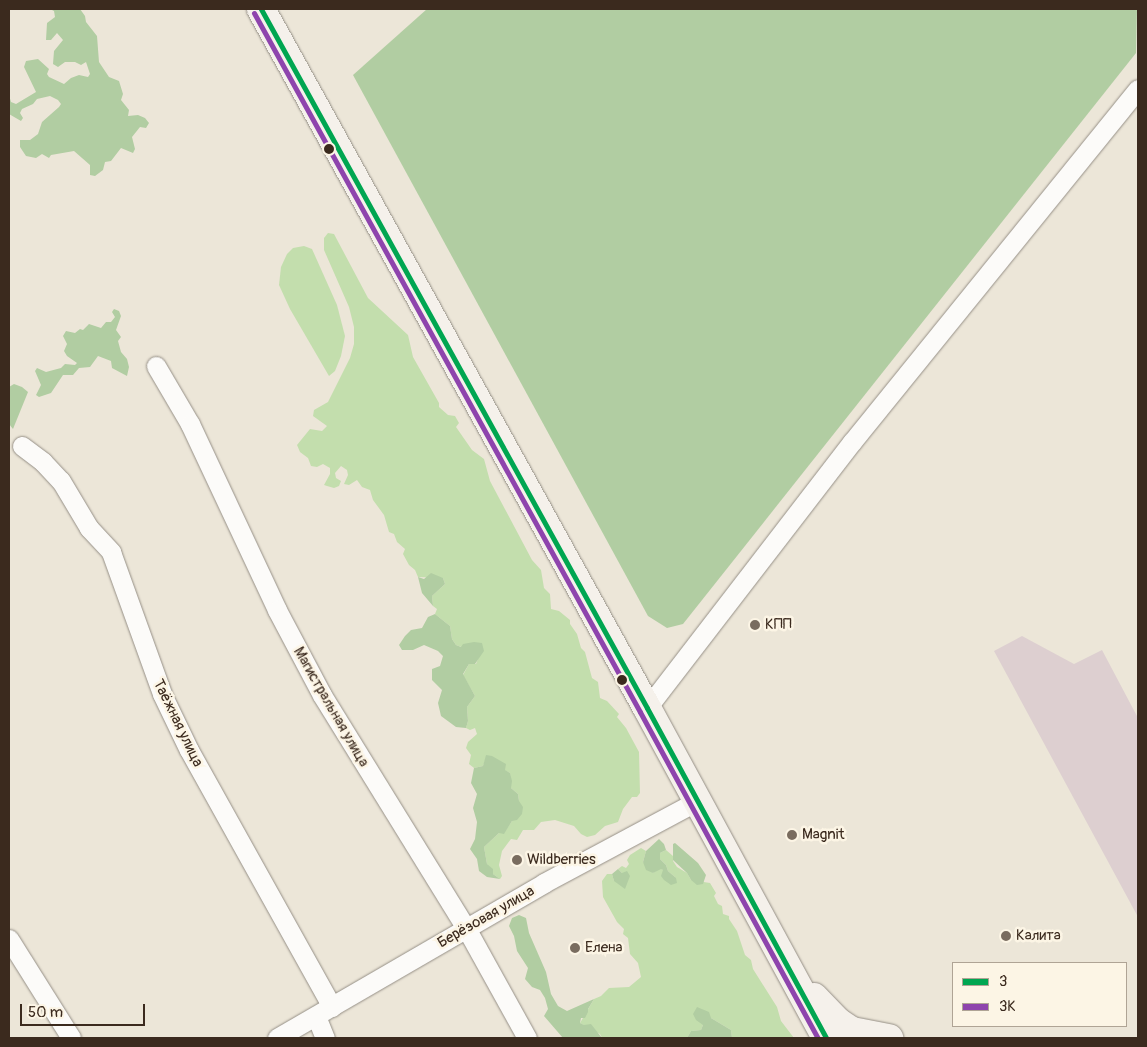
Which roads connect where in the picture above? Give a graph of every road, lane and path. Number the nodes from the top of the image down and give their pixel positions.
1 (261, 9) edge
2 (1138, 89) edge
3 (156, 366) dead end
4 (22, 446) dead end
5 (647, 708) junction
6 (698, 801) junction
7 (466, 928) junction
8 (9, 939) edge
9 (791, 973) junction
10 (332, 1007) junction
11 (316, 1016) junction
12 (71, 1038) edge
13 (277, 1038) edge
14 (325, 1038) edge
15 (527, 1038) edge
16 (826, 1038) edge
17 (889, 1038) edge

1 - 5 main road
2 - 5 street
3 - 7 street, Магистральная улица
4 - 10 street, Таёжная улица
5 - 6 main road
6 - 7 street, Берёзовая улица
6 - 9 main road
7 - 10 street, Берёзовая улица
7 - 15 street, Магистральная улица
8 - 12 street
9 - 16 main road
9 - 17 main road
10 - 11 street, Берёзовая улица
11 - 13 street, Берёзовая улица
11 - 14 street

